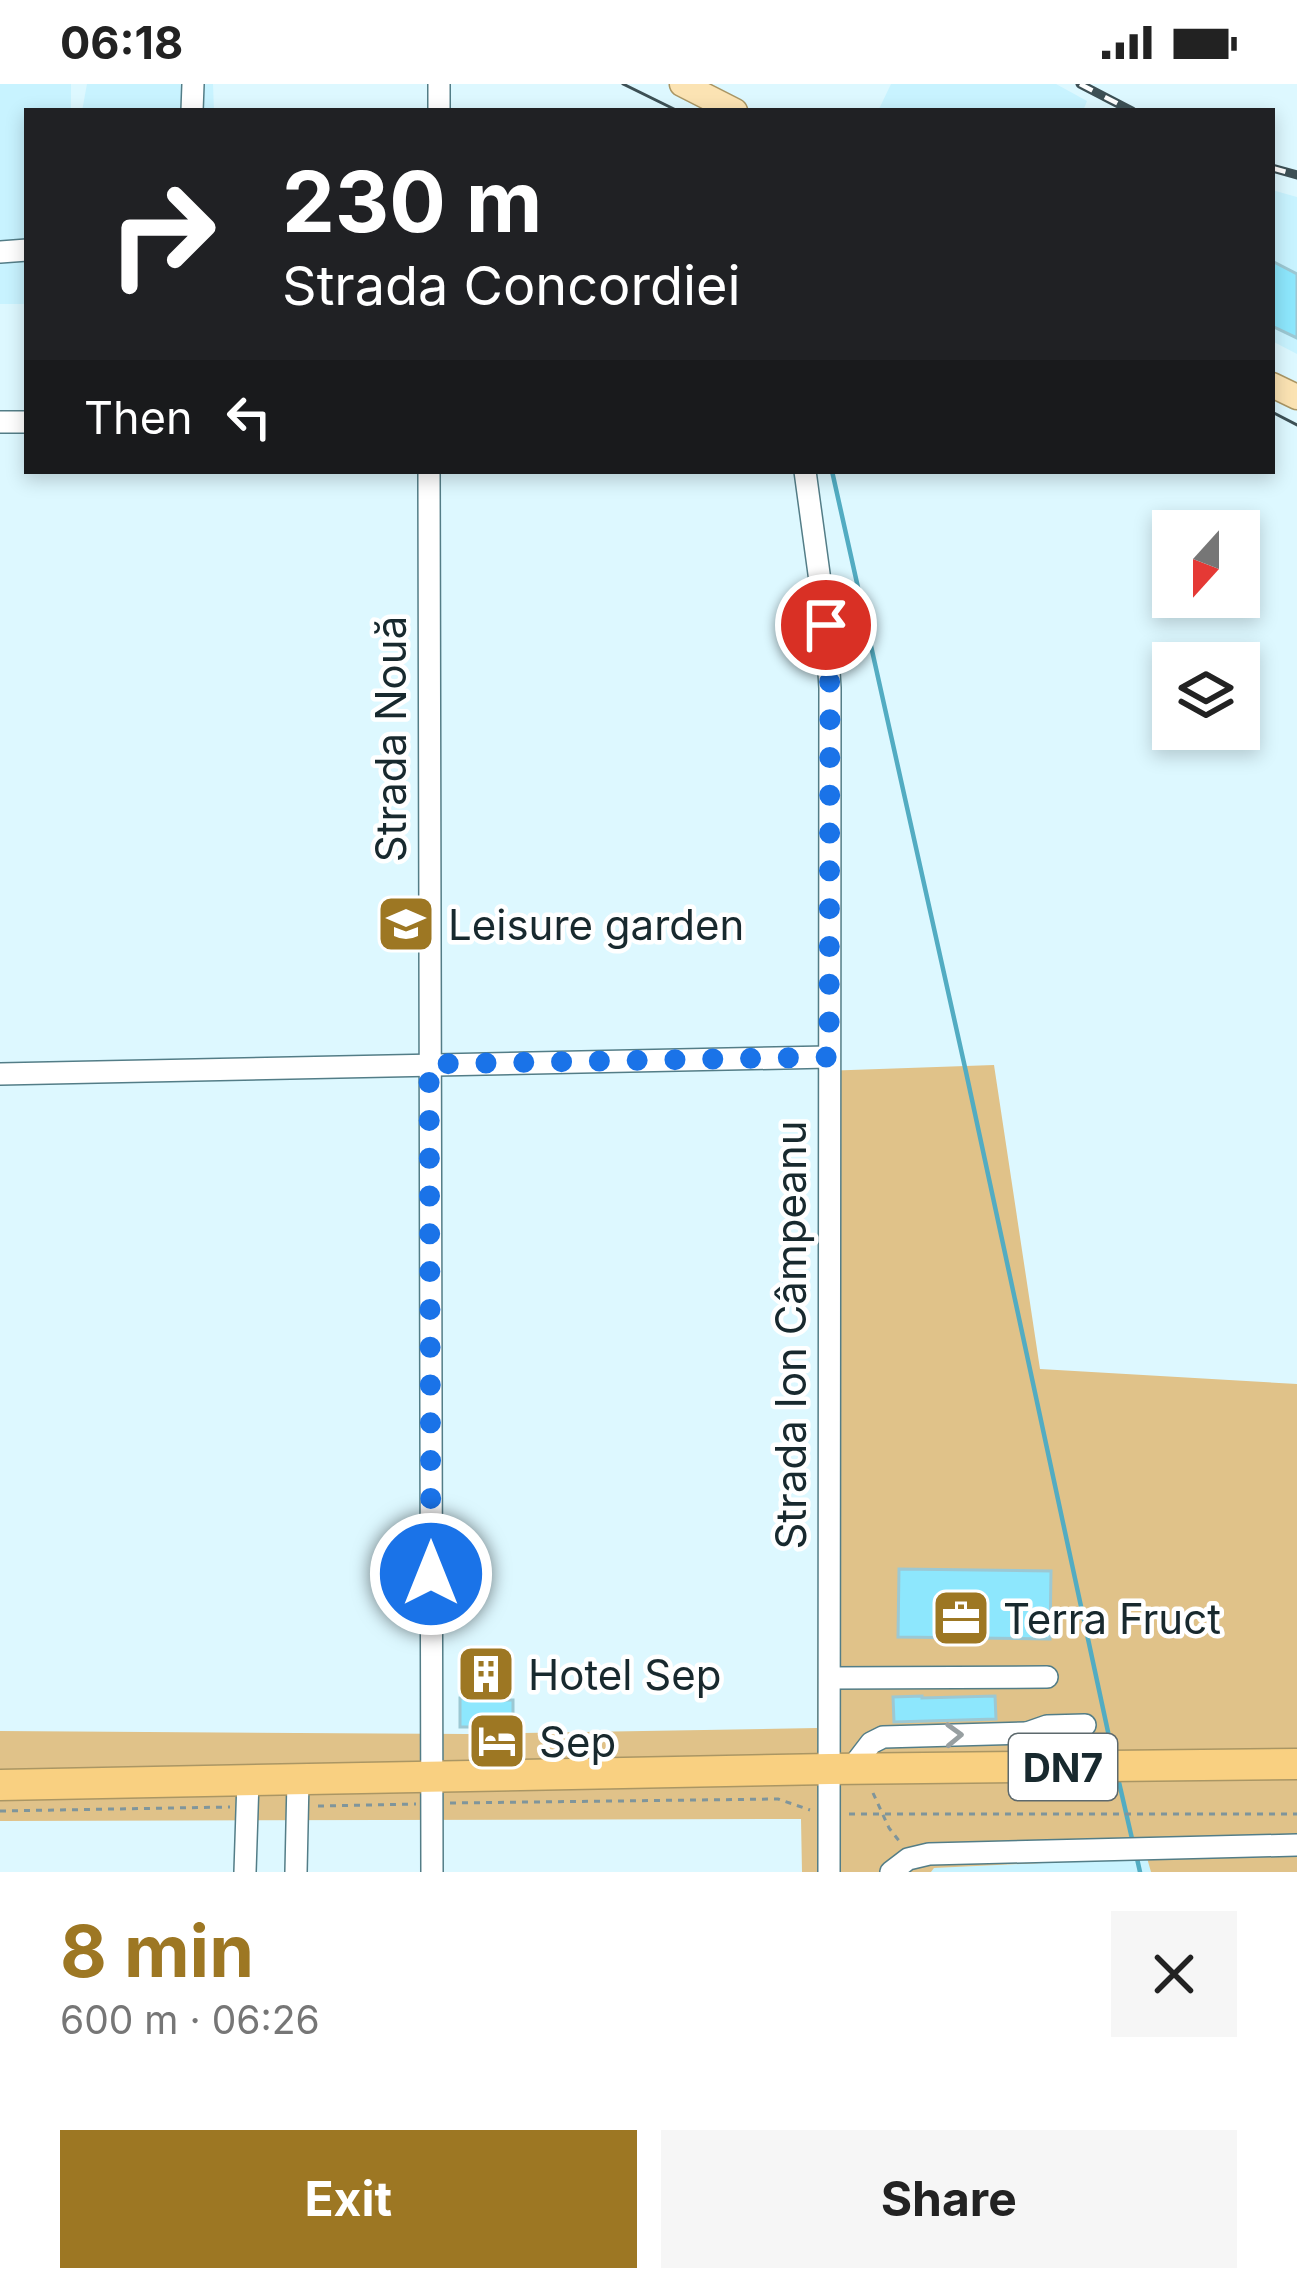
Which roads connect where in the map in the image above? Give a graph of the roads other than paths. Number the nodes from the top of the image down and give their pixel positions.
1 (682, 84) edge
2 (729, 108) edge
3 (429, 474) edge
4 (805, 474) edge
5 (829, 1057) junction
6 (429, 1064) junction
7 (0, 1073) edge
8 (1047, 1677) dead end
9 (830, 1678) junction
10 (1085, 1725) dead end
11 (1028, 1733) junction
12 (1297, 1764) edge
13 (1066, 1767) junction
14 (848, 1769) junction
15 (0, 1784) edge
16 (433, 1791) junction
17 (298, 1793) junction
18 (247, 1794) junction
19 (1297, 1845) edge
20 (971, 1862) edge
21 (900, 1866) edge
22 (245, 1872) edge
23 (296, 1872) edge
24 (432, 1872) edge
25 (829, 1872) edge

1 - 2 main road
3 - 6 street, Strada Nouă
4 - 5 street, Strada Ion Câmpeanu
5 - 6 street
5 - 9 street, Strada Ion Câmpeanu
6 - 7 street
6 - 16 street, Strada Nouă
8 - 9 street
9 - 14 street, Strada Ion Câmpeanu
10 - 11 street
11 - 13 street
14 -> 11 street
12 - 13 highway, DN7
13 - 14 highway, DN7
14 - 16 highway, DN7
14 - 25 street, Strada Ion Câmpeanu
15 - 18 highway, DN7
16 - 17 highway, DN7
16 - 24 street, Strada Nouă
17 - 18 highway, DN7
17 - 23 street
18 - 22 street
19 - 20 street
20 - 21 street

